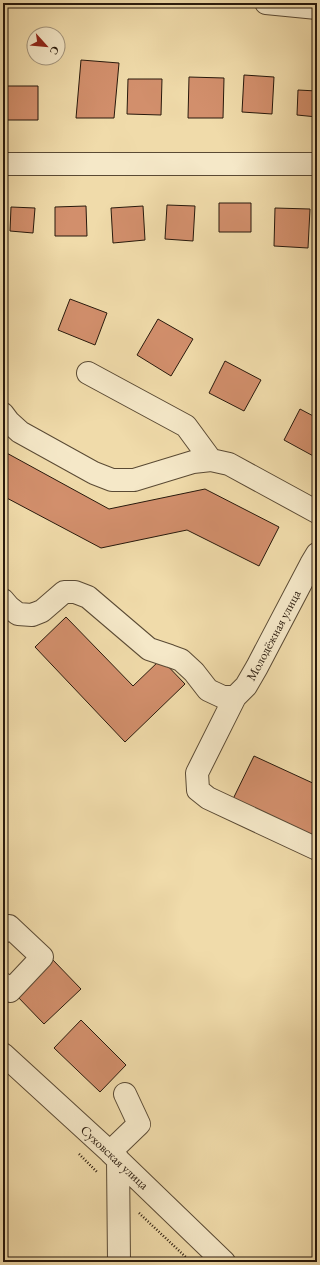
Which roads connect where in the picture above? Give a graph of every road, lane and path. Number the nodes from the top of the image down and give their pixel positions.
1 (266, 3) edge
2 (317, 8) edge
3 (3, 164) edge
4 (317, 164) edge
5 (88, 373) dead end
6 (3, 414) edge
7 (211, 460) junction
8 (317, 512) edge
9 (317, 554) edge
10 (3, 600) edge
11 (235, 697) junction
12 (317, 849) edge
13 (3, 932) edge
14 (3, 984) edge
15 (3, 1054) edge
16 (125, 1094) dead end
17 (114, 1156) junction
18 (119, 1262) edge
19 (224, 1262) edge

1 - 2 street
3 - 4 street
5 - 7 street
6 - 7 street
7 - 8 street
9 - 11 street, Молодёжная улица
10 - 11 street
11 - 12 street, Молодёжная улица
13 - 14 street
15 - 17 street, Суховская улица
16 - 17 street
17 - 18 street
17 - 19 street, Суховская улица

